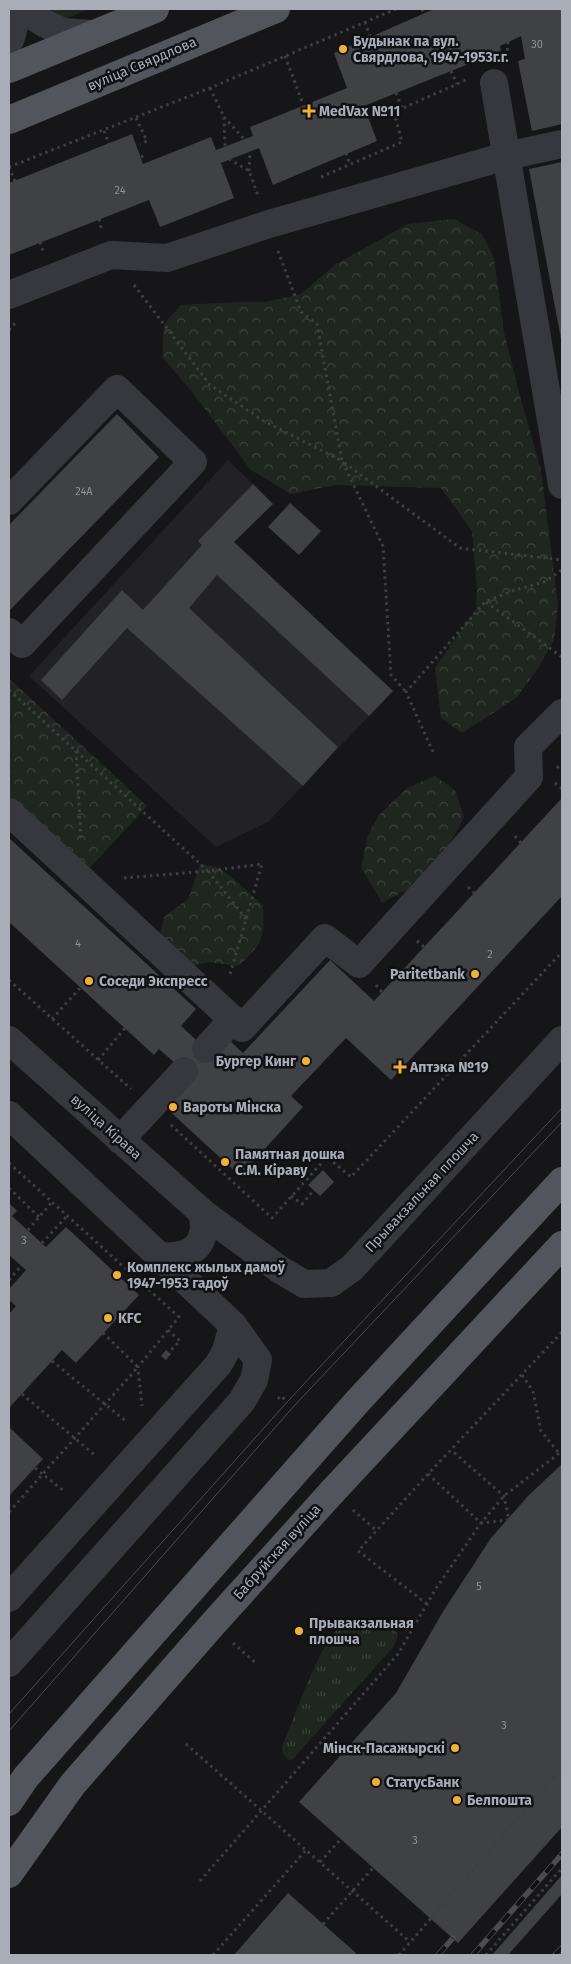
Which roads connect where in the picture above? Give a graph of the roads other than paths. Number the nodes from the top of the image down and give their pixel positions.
1 (11, 9) edge
2 (21, 9) edge
3 (155, 9) edge
4 (276, 9) edge
5 (92, 34) junction
6 (9, 42) edge
7 (9, 69) edge
8 (500, 73) road end
9 (9, 120) edge
10 (562, 144) edge
11 (506, 156) junction
12 (9, 296) edge
13 (562, 485) edge
14 (9, 500) edge
15 (9, 632) edge
16 (562, 713) edge
17 (9, 812) edge
18 (227, 1014) junction
19 (9, 1040) edge
20 (562, 1040) edge
21 (206, 1049) dead end
22 (184, 1072) dead end
23 (9, 1114) edge
24 (120, 1140) junction
25 (562, 1181) edge
26 (203, 1213) junction
27 (562, 1245) edge
28 (160, 1256) junction
29 (262, 1256) joint
30 (233, 1325) junction
31 (9, 1598) edge
32 (9, 1663) edge
33 (9, 1802) edge
34 (9, 1874) edge

1 - 6 street
2 - 5 street
3 - 5 main road
4 - 9 main road, вуліца Свярдлова
5 - 7 main road
8 - 11 street
10 - 11 street
11 - 12 street
11 - 13 street
14 - 15 street
16 - 18 street
17 - 18 street
18 - 21 street
19 - 24 street, вуліца Кірава
20 - 29 street, Прывакзальная плошча
22 - 24 street
23 - 28 street
24 - 26 street, вуліца Кірава
25 - 33 main road
26 - 28 street
26 - 29 street, вуліца Кірава
27 - 34 main road, Бабруйская вуліца
28 - 30 street
30 - 31 street
30 - 32 street

